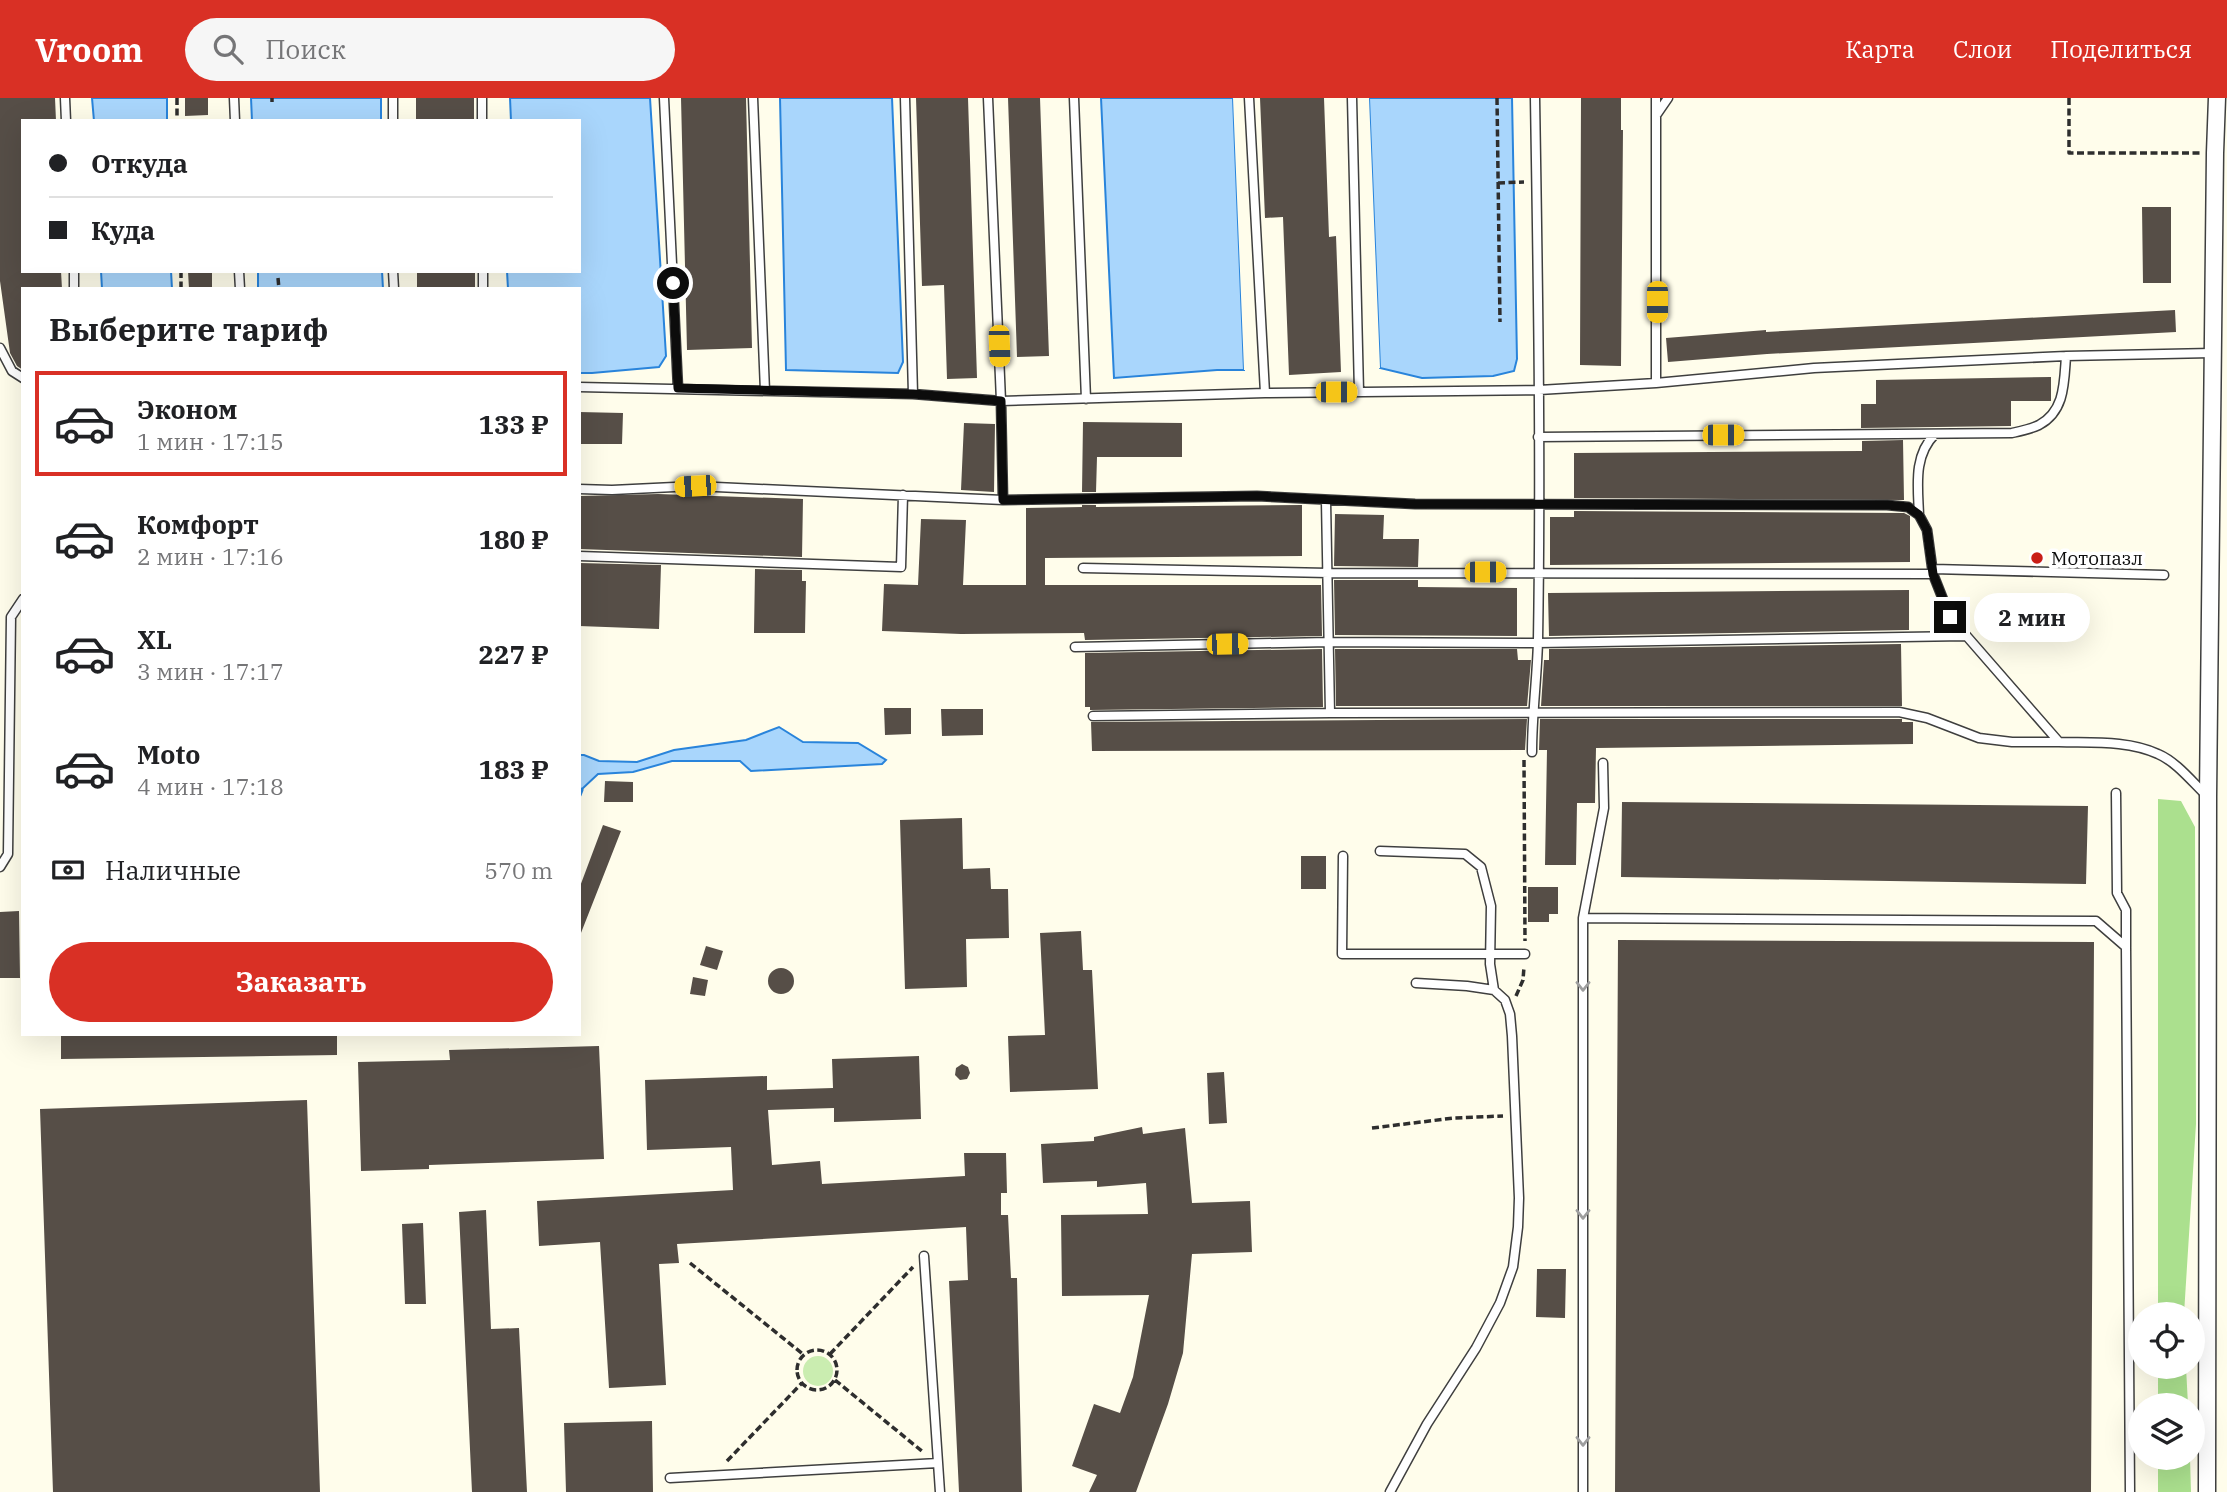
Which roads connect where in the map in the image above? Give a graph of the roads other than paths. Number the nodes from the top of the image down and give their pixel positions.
1 (65, 98) edge
2 (234, 98) edge
3 (393, 98) edge
4 (482, 98) edge
5 (664, 98) edge
6 (753, 98) edge
7 (905, 98) edge
8 (988, 98) edge
9 (1074, 98) edge
10 (1249, 98) edge
11 (1352, 98) edge
12 (1535, 98) edge
13 (1657, 98) edge
14 (1668, 98) edge
15 (2217, 98) edge
16 (1657, 114) junction
17 (66, 119) edge
18 (234, 119) edge
19 (393, 119) edge
20 (482, 119) edge
21 (0, 348) edge
22 (2212, 353) junction
23 (2066, 356) junction
24 (12, 371) junction
25 (21, 371) edge
26 (21, 376) edge
27 (1656, 383) junction
28 (581, 387) edge
29 (678, 388) junction
30 (1539, 390) junction
31 (765, 391) junction
32 (1359, 392) junction
33 (1265, 393) junction
34 (913, 394) junction
35 (1086, 399) junction
36 (1001, 401) junction
37 (1935, 434) junction
38 (1538, 437) junction
39 (581, 489) edge
40 (903, 495) junction
41 (1003, 500) junction
42 (1326, 501) junction
43 (1538, 505) junction
44 (1919, 515) junction
45 (581, 556) edge
46 (1083, 568) dead end
47 (1933, 571) junction
48 (1538, 572) junction
49 (1328, 573) junction
50 (2164, 575) dead end
51 (21, 602) edge
52 (1965, 636) junction
53 (1329, 642) junction
54 (1538, 643) junction
55 (1075, 647) dead end
56 (1330, 713) junction
57 (1532, 713) junction
58 (1093, 716) dead end
59 (2059, 742) junction
60 (1532, 752) road end
61 (1603, 764) dead end
62 (2116, 793) dead end
63 (2208, 797) junction
64 (1380, 851) dead end
65 (1343, 856) dead end
66 (0, 867) edge
67 (1583, 918) junction
68 (2126, 947) junction
69 (1490, 954) junction
70 (1525, 954) road end
71 (1416, 984) dead end
72 (1494, 990) junction
73 (924, 1256) road end
74 (938, 1463) junction
75 (670, 1478) dead end
76 (940, 1492) edge
77 (1390, 1492) edge
78 (1583, 1492) edge
79 (2130, 1492) edge
80 (2207, 1492) edge

1 - 17 lane
2 - 18 lane
3 - 19 lane
4 - 20 lane
5 - 29 lane
6 - 31 lane
7 - 34 lane
8 - 36 lane
9 - 35 lane
10 - 33 lane
11 - 32 lane
12 - 30 lane
13 - 16 lane
14 - 16 lane
15 - 22 street
16 - 27 lane
21 - 24 lane
22 - 23 lane
22 - 63 street
23 - 27 lane
23 - 37 lane
24 - 25 lane
24 - 26 lane
27 - 30 lane
28 - 29 lane
29 - 31 lane
30 - 32 lane
30 - 38 lane
31 - 34 lane
32 - 33 lane
33 - 35 lane
34 - 36 lane
35 - 36 lane
36 - 41 lane
37 - 38 lane
37 - 44 lane
38 - 43 lane
39 - 40 lane
40 - 41 lane
40 - 45 lane
41 - 42 lane
42 - 43 lane
42 - 49 lane
43 - 44 lane
43 - 48 lane
44 - 47 lane
46 - 49 lane
47 - 48 lane
47 - 50 lane
47 - 52 lane
48 - 49 lane
48 - 54 lane
49 - 53 lane
51 - 66 lane
52 - 54 lane
52 - 59 lane
53 - 54 lane
53 - 55 lane
53 - 56 lane
54 - 57 lane
56 - 57 lane
56 - 58 lane
57 - 59 lane
57 - 60 lane
59 - 63 lane
61 - 67 lane
62 - 68 lane
63 - 80 street
64 - 69 lane
65 - 69 lane
67 - 68 lane
67 -> 78 lane
68 - 79 lane
69 - 70 lane
69 - 72 lane
71 - 72 lane
72 - 77 lane
73 - 74 lane
74 - 75 lane
74 - 76 lane

